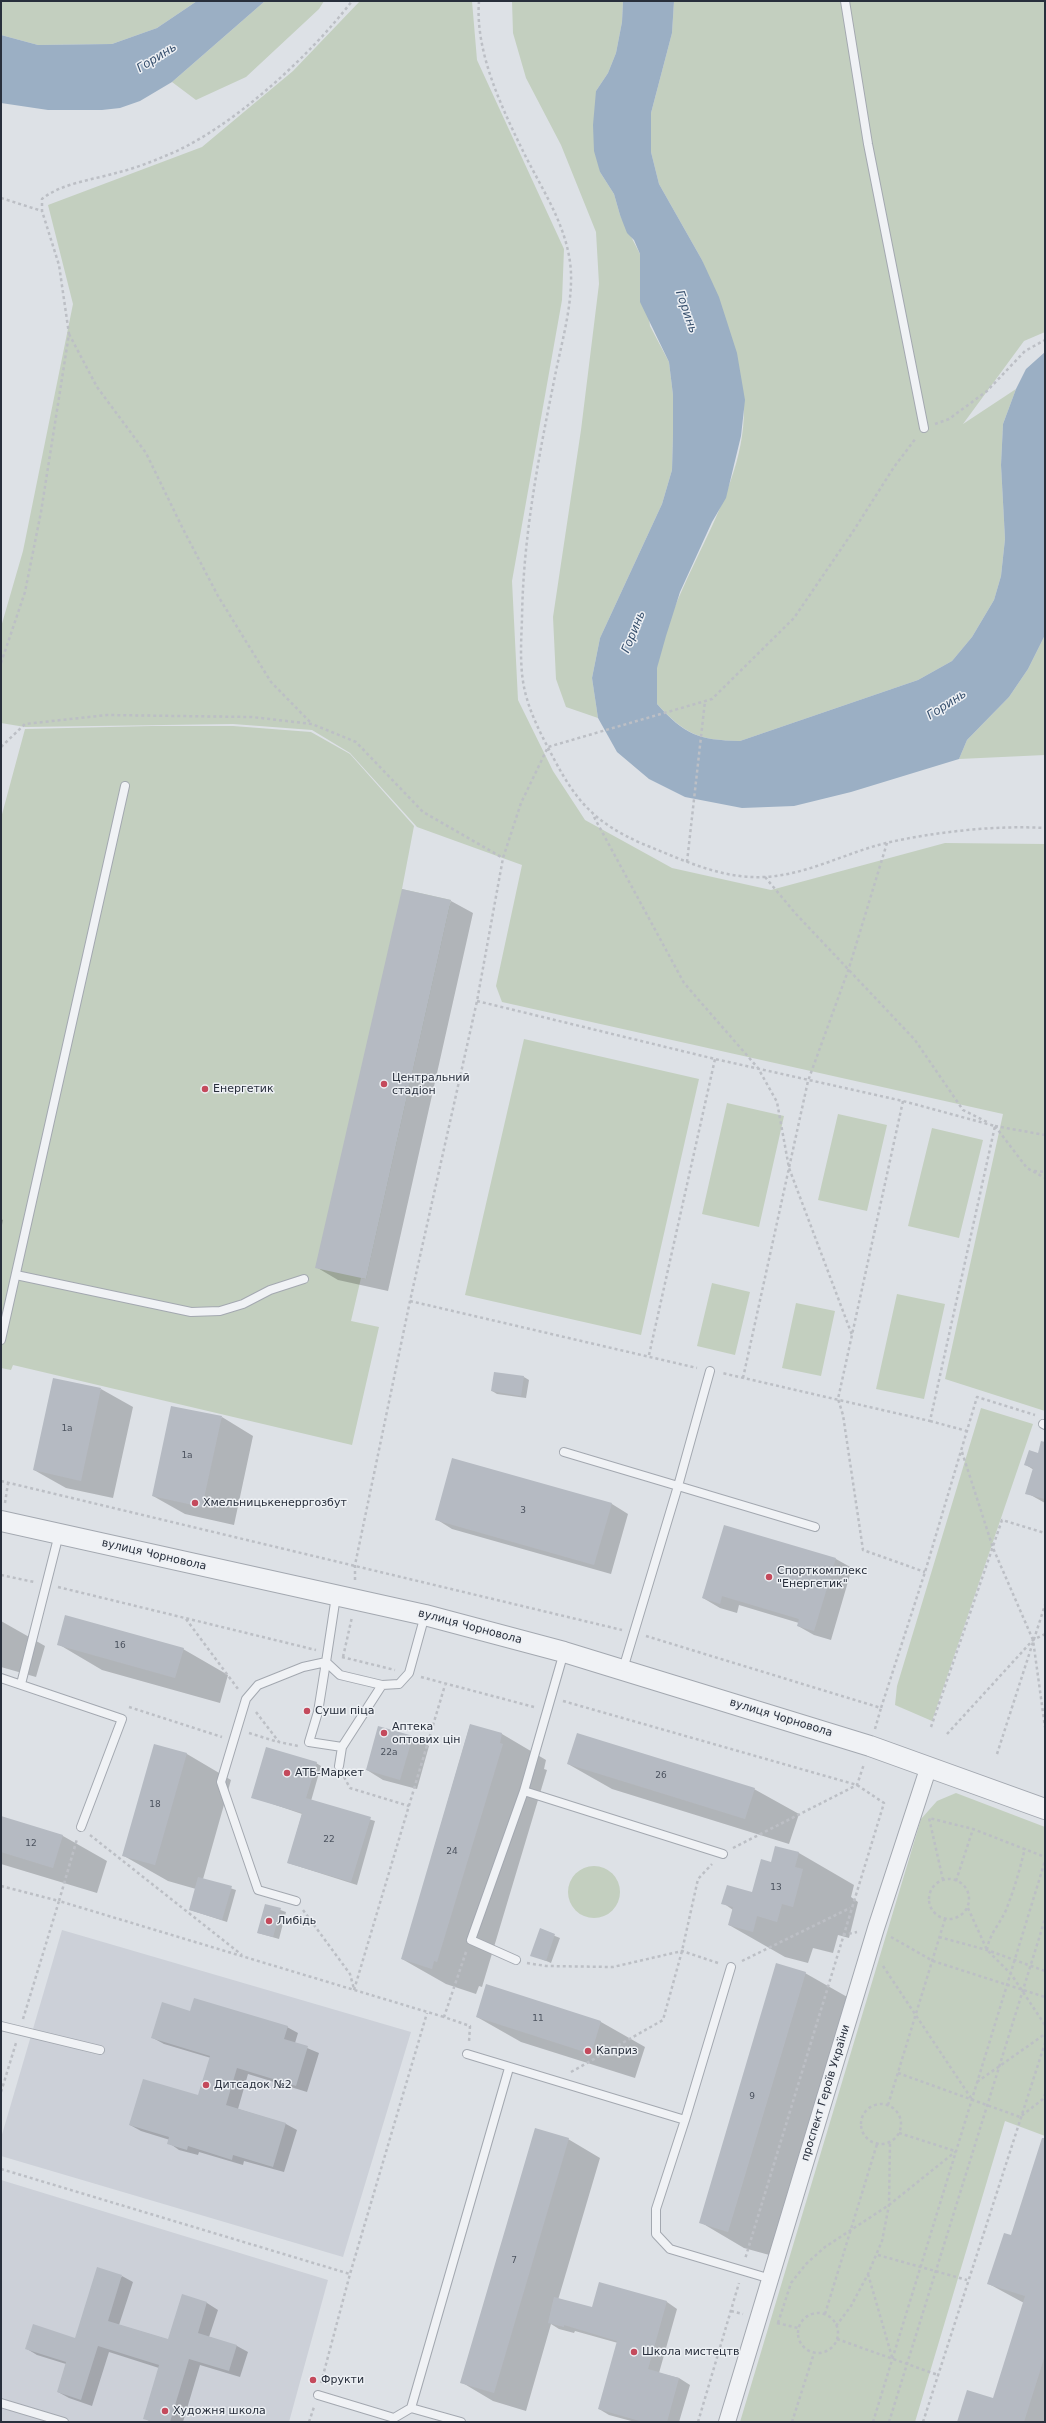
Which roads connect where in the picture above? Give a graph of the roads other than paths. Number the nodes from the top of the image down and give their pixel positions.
1 (845, 1) edge
2 (924, 428) road end
3 (126, 786) dead end
4 (16, 1275) junction
5 (304, 1279) dead end
6 (1, 1340) edge
7 (710, 1371) road end
8 (564, 1452) dead end
9 (678, 1486) junction
10 (1, 1521) edge
11 (815, 1527) dead end
12 (59, 1534) junction
13 (336, 1596) junction
14 (425, 1615) junction
15 (564, 1652) junction
16 (326, 1662) junction
17 (624, 1669) junction
18 (1, 1678) edge
19 (21, 1684) junction
20 (382, 1685) junction
21 (342, 1747) junction
22 (339, 1766) road end
23 (929, 1766) junction
24 (524, 1791) junction
25 (1045, 1809) edge
26 (81, 1827) road end
27 (723, 1854) road end
28 (296, 1901) road end
29 (516, 1960) road end
30 (731, 1966) road end
31 (1, 2026) edge
32 (100, 2050) dead end
33 (468, 2054) road end
34 (509, 2068) junction
35 (686, 2120) junction
36 (771, 2279) junction
37 (318, 2395) road end
38 (1, 2403) edge
39 (411, 2408) junction
40 (64, 2422) edge
41 (461, 2422) edge
42 (726, 2422) edge

1 - 2 lane
3 - 4 lane
4 - 5 lane
4 - 6 lane
7 - 9 lane
8 - 9 lane
9 - 11 lane
9 - 17 lane
10 - 12 street, вулиця Чорновола
12 - 13 street, вулиця Чорновола
12 - 19 lane
13 - 14 street, вулиця Чорновола
13 - 16 lane
14 - 15 street, вулиця Чорновола
14 - 20 lane
15 - 17 street, вулиця Чорновола
15 - 24 lane
16 - 20 lane
16 - 21 lane
16 - 28 lane
17 - 23 street, вулиця Чорновола
18 - 19 lane
19 - 26 lane
20 - 21 lane
21 - 22 lane
23 - 25 street, вулиця Чорновола
23 - 36 street, проспект Героїв України
24 - 27 lane
24 - 29 lane
30 - 35 lane
31 - 32 lane
33 - 34 lane
34 - 35 lane
34 - 39 lane
35 - 36 lane
36 - 42 street, проспект Героїв України
37 - 39 lane
38 - 40 lane
39 - 41 lane

